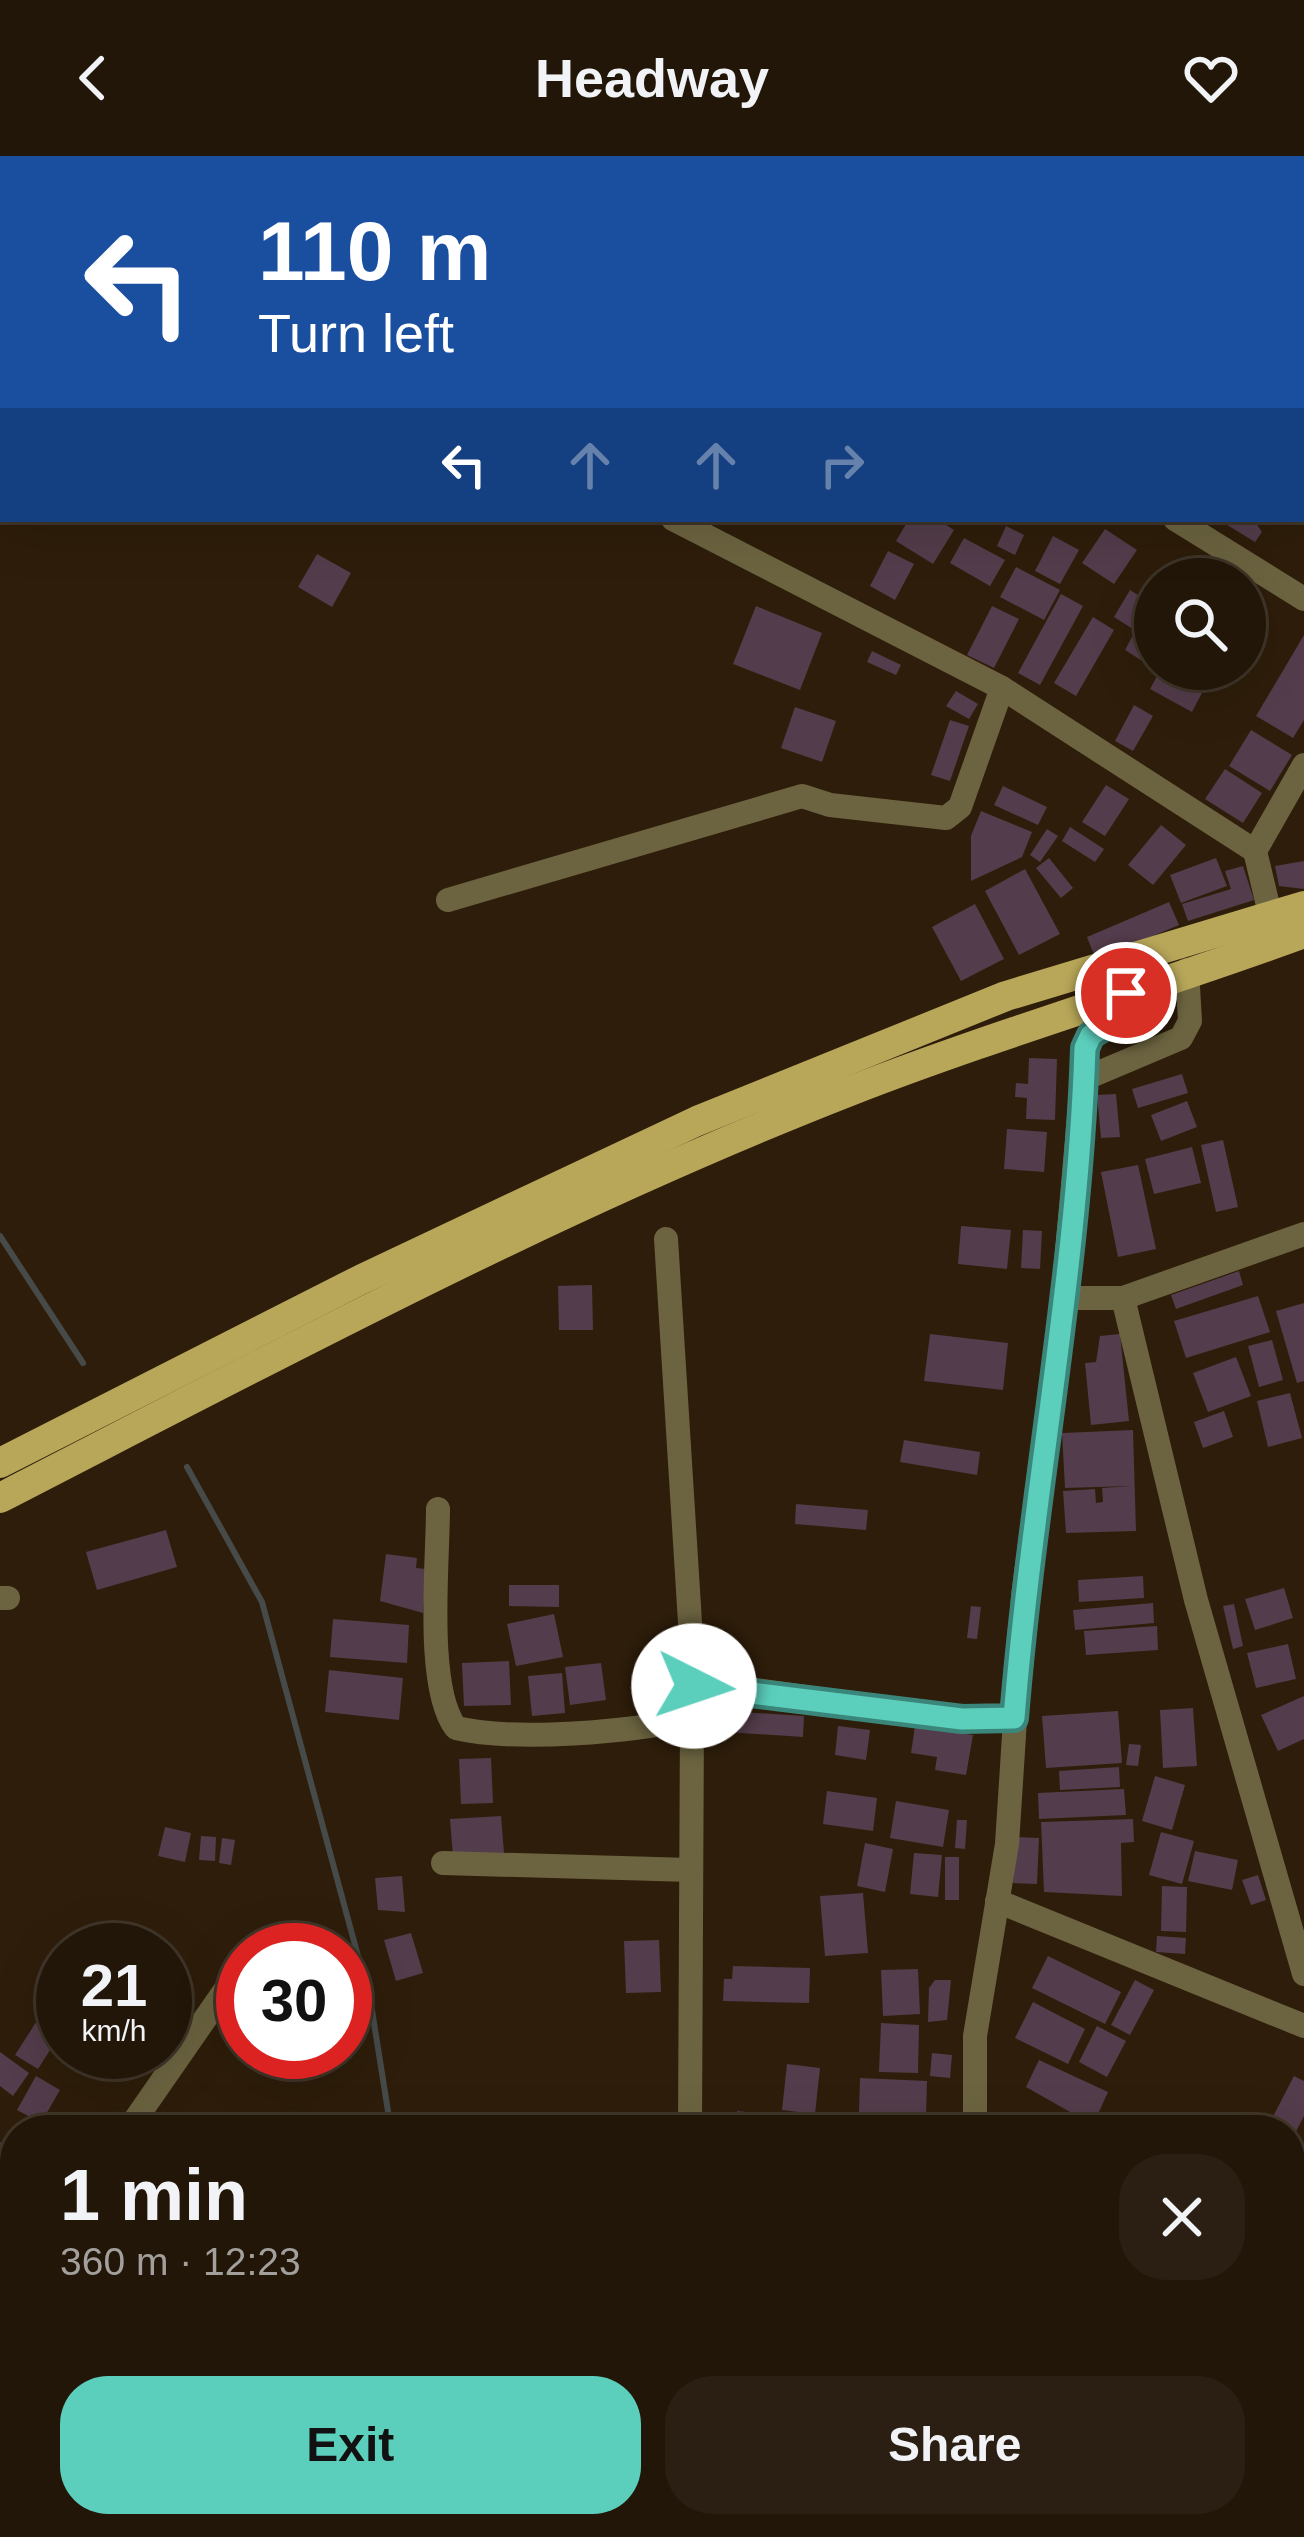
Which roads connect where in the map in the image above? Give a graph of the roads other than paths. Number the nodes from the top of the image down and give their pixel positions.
1 (679, 522) edge
2 (1180, 522) edge
3 (1304, 599) edge
4 (1002, 688) junction
5 (1304, 765) edge
6 (1255, 850) junction
7 (448, 900) dead end
8 (1304, 906) edge
9 (1270, 918) junction
10 (1304, 933) edge
11 (1187, 970) junction
12 (1126, 1004) junction
13 (1140, 1060) junction
14 (1084, 1079) junction
15 (1304, 1234) edge
16 (666, 1239) dead end
17 (1063, 1298) junction
18 (1123, 1298) junction
19 (0, 1462) edge
20 (0, 1498) edge
21 (438, 1509) dead end
22 (694, 1686) junction
23 (692, 1718) junction
24 (1014, 1718) junction
25 (443, 1863) dead end
26 (691, 1870) junction
27 (997, 1900) junction
28 (1304, 1973) edge
29 (216, 2003) edge
30 (1304, 2026) edge
31 (138, 2115) edge
32 (690, 2115) edge
33 (975, 2115) edge

1 - 4 street
2 - 3 street
4 - 6 street
4 - 7 street
5 - 6 street
6 - 9 street
8 - 9 main road
9 - 19 main road
10 - 11 main road
11 - 12 main road
11 - 13 street
12 - 13 street
12 - 14 street
12 - 20 main road
13 - 14 street
14 - 17 street
15 - 18 street
16 - 22 street
17 - 18 street
17 - 24 street
18 - 28 street
21 - 23 street
22 - 23 street
22 - 24 street
23 - 26 street
24 - 27 street
25 - 26 street
26 - 32 street
27 - 30 street
27 - 33 street
29 - 31 street

